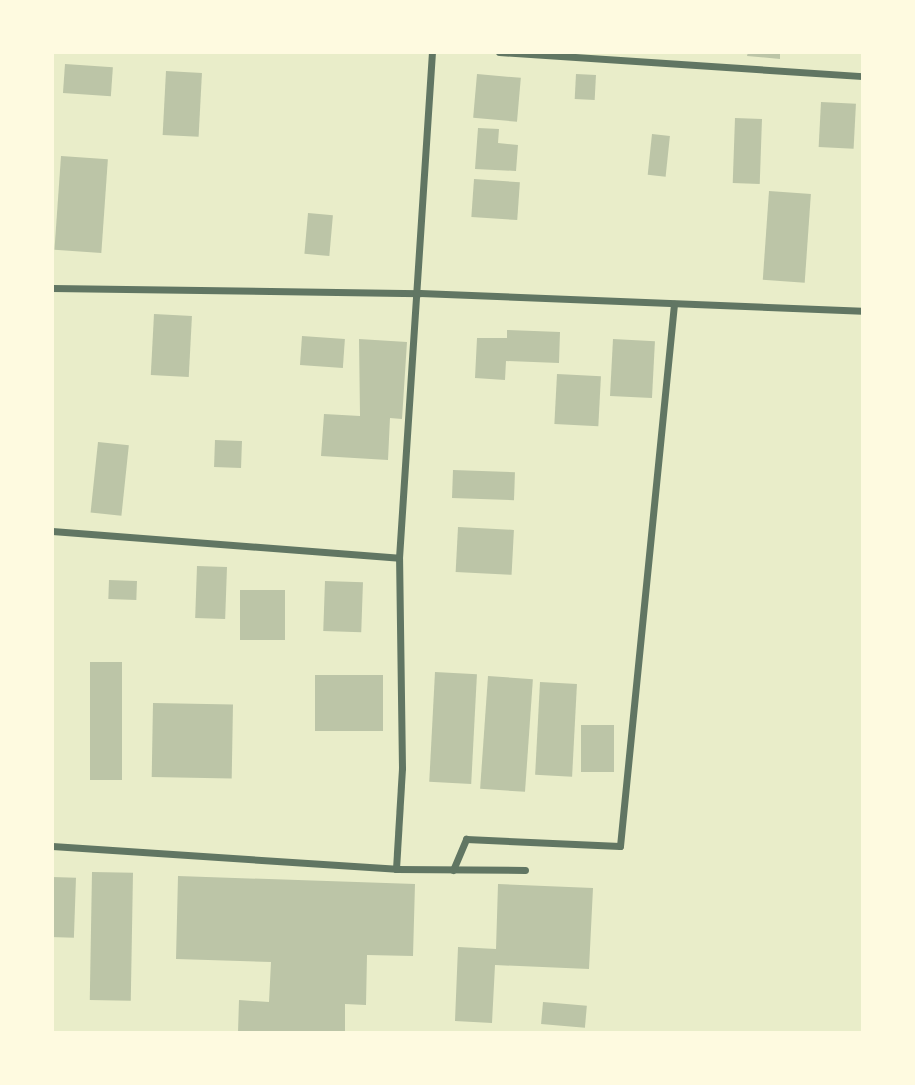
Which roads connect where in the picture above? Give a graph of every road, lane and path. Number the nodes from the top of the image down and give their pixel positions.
1 (432, 52) edge
2 (499, 52) edge
3 (863, 76) edge
4 (52, 288) edge
5 (420, 293) junction
6 (674, 304) junction
7 (863, 311) edge
8 (52, 531) edge
9 (399, 558) junction
10 (52, 846) edge
11 (396, 869) junction
12 (453, 870) junction
13 (525, 870) dead end

1 - 5 street
2 - 3 street
4 - 5 street
5 - 6 street
5 - 9 street
6 - 7 street
6 - 12 street
8 - 9 street
9 - 11 street
10 - 11 street
11 - 12 street
12 - 13 street

